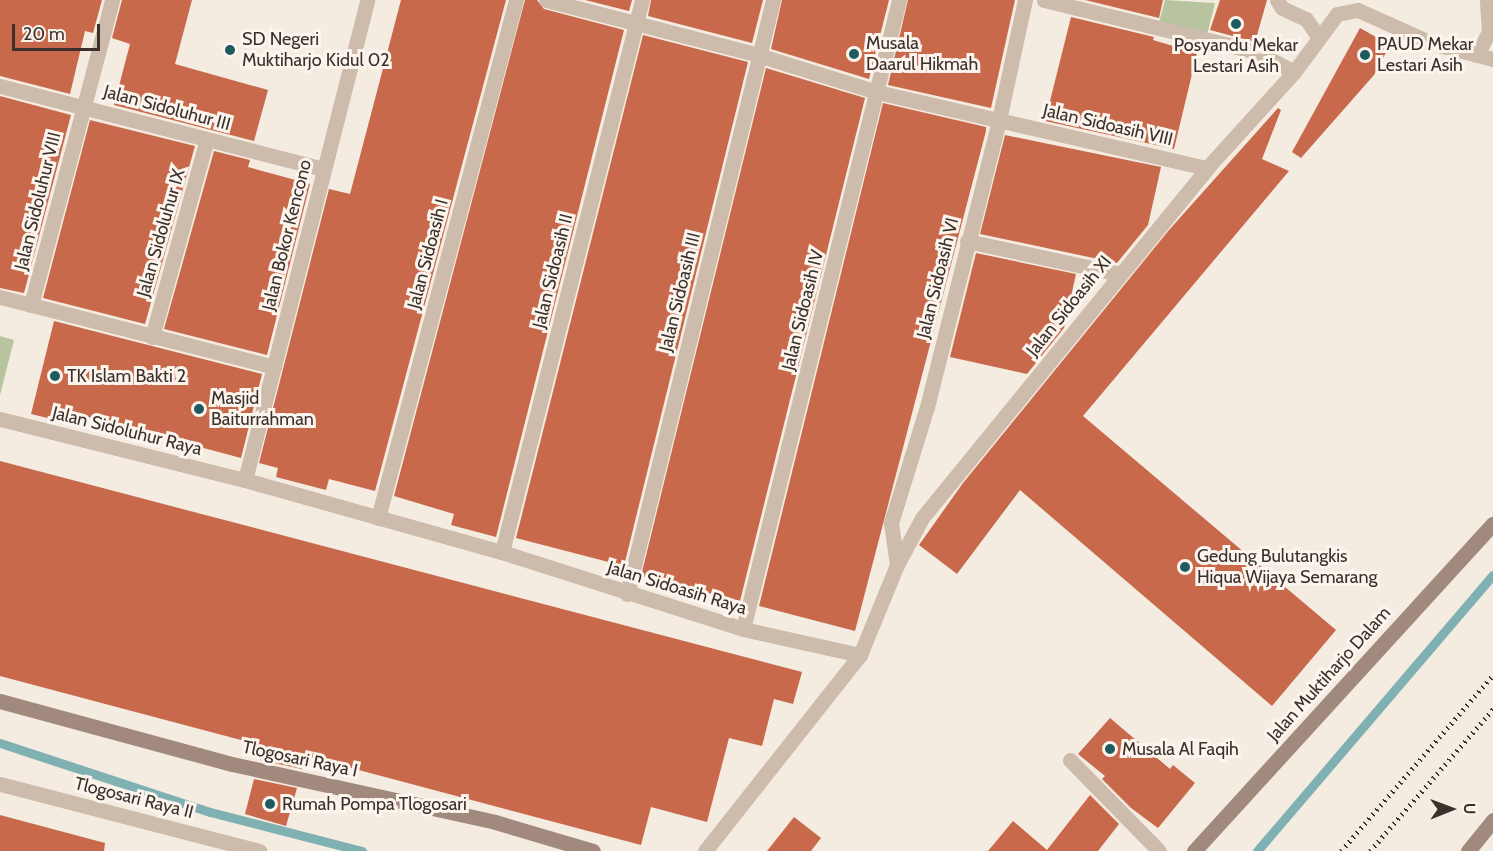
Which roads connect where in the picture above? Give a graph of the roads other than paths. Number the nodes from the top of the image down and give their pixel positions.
1 (112, 0) edge
2 (367, 0) edge
3 (516, 0) edge
4 (546, 0) edge
5 (642, 0) edge
6 (773, 0) edge
7 (899, 0) edge
8 (1025, 0) edge
9 (1044, 0) edge
10 (1277, 0) edge
11 (1487, 0) edge
12 (636, 22) junction
13 (1318, 36) junction
14 (758, 55) junction
15 (1478, 55) junction
16 (1493, 59) edge
17 (1294, 72) junction
18 (0, 86) edge
19 (877, 92) junction
20 (83, 107) junction
21 (999, 120) junction
22 (207, 139) junction
23 (1207, 168) junction
24 (324, 169) junction
25 (967, 241) junction
26 (1120, 274) junction
27 (0, 297) edge
28 (31, 305) junction
29 (152, 337) junction
30 (274, 367) junction
31 (0, 419) edge
32 (244, 480) junction
33 (378, 518) junction
34 (1493, 524) edge
35 (502, 552) junction
36 (897, 565) junction
37 (627, 594) junction
38 (743, 629) junction
39 (860, 655) junction
40 (0, 701) edge
41 (1070, 760) dead end
42 (0, 784) edge
43 (1493, 820) edge
44 (259, 851) edge
45 (593, 851) edge
46 (705, 851) edge
47 (1159, 851) edge
48 (1194, 851) edge
49 (1468, 851) edge

1 - 20 street, Jalan Sidoluhur VIII
2 - 24 street, Jalan Bokor Kencono
3 - 33 street, Jalan Sidoasih I
4 - 12 street, Jalan Sidoasih VIII
5 - 12 street, Jalan Sidoasih II
6 - 14 street, Jalan Sidoasih III
7 - 19 street, Jalan Sidoasih IV
8 - 21 street, Jalan Sidoasih VI
9 - 17 street
10 - 13 street
11 - 15 street
12 - 14 street, Jalan Sidoasih VIII
12 - 35 street, Jalan Sidoasih II
13 - 15 street, Jalan Sidoasih XI
13 - 17 street, Jalan Sidoasih XI
14 - 19 street, Jalan Sidoasih VIII
14 - 37 street, Jalan Sidoasih III
15 - 16 street
17 - 23 street, Jalan Sidoasih XI
18 - 20 street, Jalan Sidoluhur III
19 - 21 street, Jalan Sidoasih VIII
19 - 38 street, Jalan Sidoasih IV
20 - 22 street, Jalan Sidoluhur III
20 - 28 street, Jalan Sidoluhur VIII
21 - 23 street, Jalan Sidoasih VIII
21 - 25 street, Jalan Sidoasih VI
22 - 24 street, Jalan Sidoluhur III
22 - 29 street, Jalan Sidoluhur IX
23 - 26 street, Jalan Sidoasih XI
24 - 30 street, Jalan Bokor Kencono
25 - 26 street
25 - 36 street, Jalan Sidoasih VI
26 - 36 street, Jalan Sidoasih XI
27 - 28 street
28 - 29 street
29 - 30 street
30 - 32 street, Jalan Bokor Kencono
31 - 32 street, Jalan Sidoluhur Raya
32 - 33 street, Jalan Sidoasih Raya
33 - 35 street, Jalan Sidoasih Raya
34 - 48 street, Jalan Muktiharjo Dalam
35 - 37 street, Jalan Sidoasih Raya
36 - 39 street, Jalan Sidoasih XI
37 - 38 street, Jalan Sidoasih Raya
38 - 39 street, Jalan Sidoasih Raya
39 - 46 street
40 - 45 street, Tlogosari Raya I
41 - 47 street
42 - 44 street, Tlogosari Raya II
43 - 49 street

